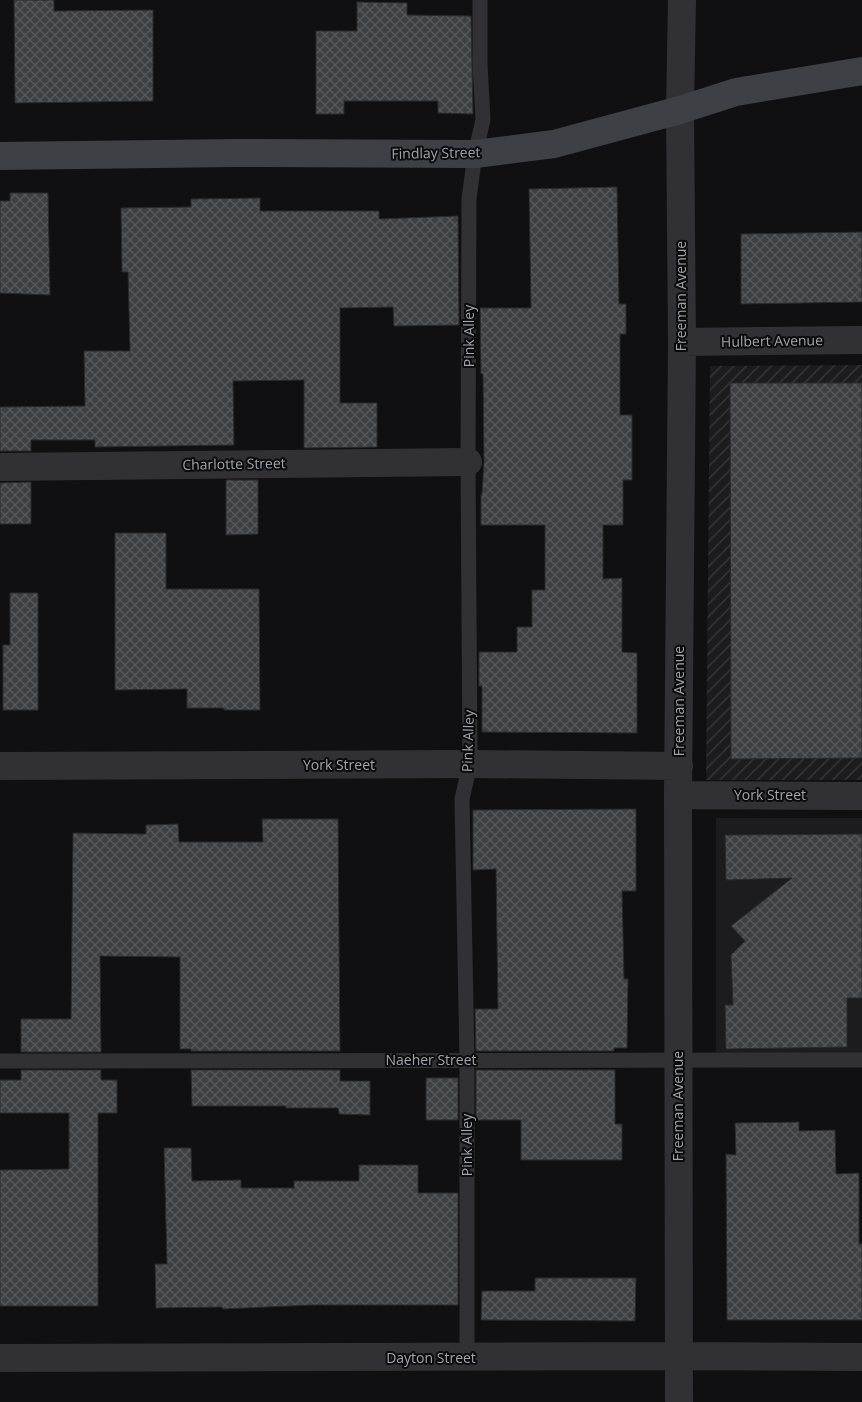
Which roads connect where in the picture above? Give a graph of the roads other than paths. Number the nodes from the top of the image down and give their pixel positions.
1 (480, 0) edge
2 (682, 0) edge
3 (862, 71) edge
4 (680, 110) junction
5 (475, 154) junction
6 (0, 156) edge
7 (862, 340) edge
8 (682, 342) junction
9 (468, 462) junction
10 (0, 466) edge
11 (470, 764) junction
12 (0, 766) edge
13 (679, 766) junction
14 (678, 795) junction
15 (862, 796) edge
16 (467, 1060) junction
17 (862, 1060) edge
18 (678, 1061) junction
19 (0, 1062) edge
20 (679, 1356) junction
21 (862, 1357) edge
22 (0, 1358) edge
23 (467, 1358) junction
24 (679, 1402) edge

1 - 5 lane, Pink Alley
2 - 4 street, Freeman Avenue
3 - 4 street, Findlay Street
4 - 5 street, Findlay Street
4 - 8 street, Freeman Avenue
5 - 6 street, Findlay Street
5 - 9 lane, Pink Alley
7 - 8 street, Hulbert Avenue
8 - 13 street, Freeman Avenue
9 - 10 street, Charlotte Street
9 - 11 lane, Pink Alley
11 - 12 street, York Street
11 - 13 street, York Street
11 - 16 lane, Pink Alley
13 - 14 street, Freeman Avenue
14 - 15 street, York Street
14 - 18 street, Freeman Avenue
16 - 18 lane, Naeher Street
16 - 19 lane, Naeher Street
16 - 23 lane, Pink Alley
17 - 18 lane, Naeher Street
18 - 20 street, Freeman Avenue
20 - 21 street, Dayton Street
20 - 23 street, Dayton Street
20 - 24 street, Freeman Avenue
22 - 23 street, Dayton Street

